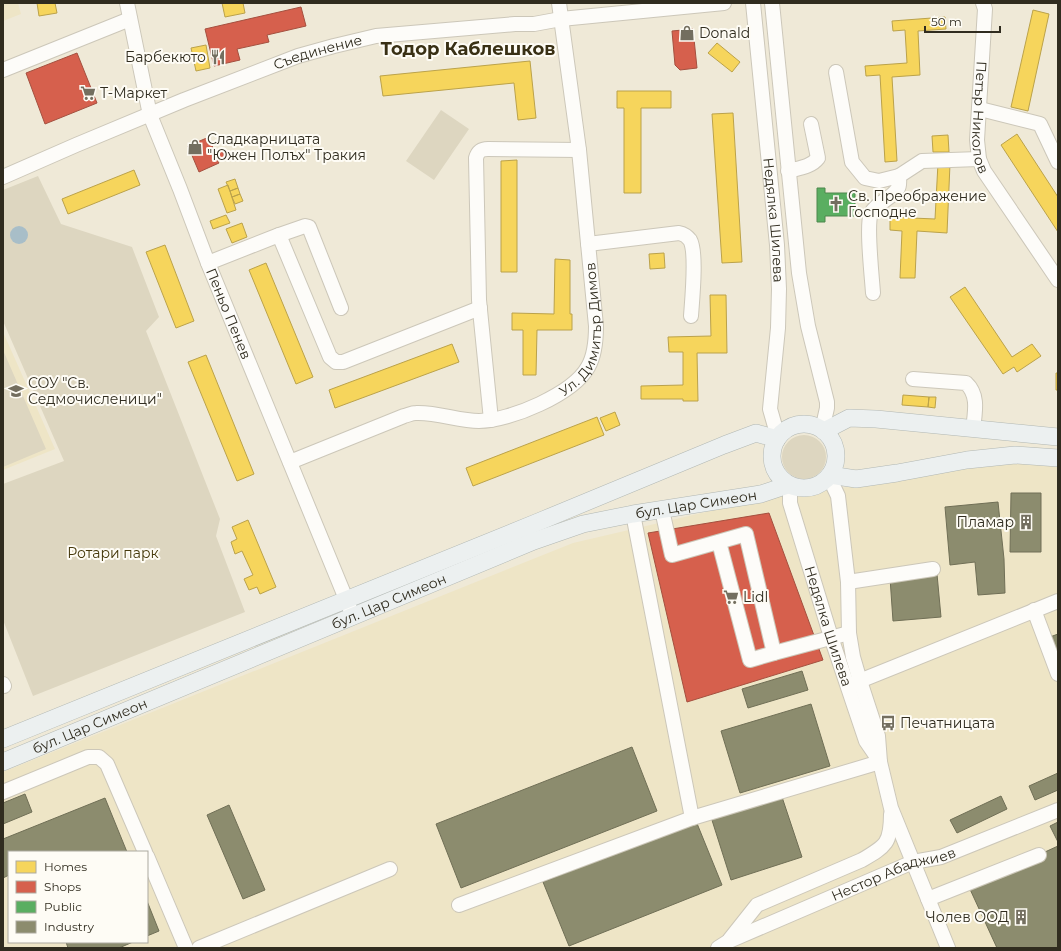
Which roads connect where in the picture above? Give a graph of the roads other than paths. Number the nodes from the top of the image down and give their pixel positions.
1 (127, 3) edge
2 (559, 3) edge
3 (724, 3) edge
4 (753, 3) edge
5 (772, 3) edge
6 (983, 3) edge
7 (130, 19) junction
8 (561, 19) junction
9 (3, 70) edge
10 (836, 72) dead end
11 (980, 109) junction
12 (150, 115) junction
13 (811, 124) dead end
14 (579, 150) junction
15 (979, 158) junction
16 (1058, 162) edge
17 (788, 171) junction
18 (899, 176) junction
19 (3, 177) edge
20 (279, 235) junction
21 (588, 244) junction
22 (208, 264) junction
23 (1058, 280) edge
24 (873, 293) dead end
25 (341, 308) dead end
26 (480, 308) junction
27 (691, 316) dead end
28 (913, 379) dead end
29 (491, 420) junction
30 (973, 429) junction
31 (823, 430) junction
32 (1058, 437) edge
33 (777, 438) junction
34 (1058, 458) edge
35 (290, 462) junction
36 (830, 476) junction
37 (789, 485) junction
38 (662, 510) junction
39 (633, 514) junction
40 (719, 542) junction
41 (933, 569) dead end
42 (848, 582) junction
43 (346, 600) junction
44 (1058, 601) edge
45 (1034, 610) junction
46 (353, 616) junction
47 (850, 633) junction
48 (831, 637) junction
49 (774, 653) junction
50 (1058, 674) edge
51 (854, 683) junction
52 (3, 739) edge
53 (3, 762) edge
54 (880, 762) junction
55 (3, 792) edge
56 (891, 808) junction
57 (1058, 810) edge
58 (692, 818) junction
59 (145, 851) edge
60 (1039, 855) dead end
61 (148, 858) edge
62 (913, 862) junction
63 (390, 869) dead end
64 (928, 899) junction
65 (459, 905) dead end
66 (723, 944) edge
67 (186, 948) edge
68 (199, 948) edge
69 (948, 948) edge

1 - 7 street, Пеньо Пенев
2 - 8 street, Ул. Димитър Димов
3 - 8 street, Съединение
4 - 33 street, Недялка Шилева
5 - 17 street, Недялка Шилева
6 - 11 street, Петър Николов
7 - 9 street
7 - 12 street, Пеньо Пенев
8 - 12 street, Съединение
8 - 14 street, Ул. Димитър Димов
10 - 18 street
11 - 15 street, Петър Николов
11 - 16 street
12 - 19 street, Съединение
12 - 22 street, Пеньо Пенев
13 - 17 street
14 - 21 street, Ул. Димитър Димов
14 - 26 street
15 - 18 street
15 - 23 street, Петър Николов
17 - 31 street, Недялка Шилева
18 - 24 street
20 - 22 street
20 - 25 street
20 - 26 street
21 - 27 street
21 - 29 street, Ул. Димитър Димов
22 - 35 street, Пеньо Пенев
26 - 29 street
28 - 30 street
29 - 35 street, Ул. Димитър Димов
30 - 31 main road
30 - 32 main road
31 - 33 main road
31 - 36 main road
33 - 37 main road
33 - 43 main road, бул. Цар Симеон
34 - 36 main road
35 - 43 street, Пеньо Пенев
36 - 37 main road
36 - 42 street, Недялка Шилева
37 - 38 main road, бул. Цар Симеон
37 - 48 street, Недялка Шилева
38 - 39 main road, бул. Цар Симеон
38 - 40 street
39 - 46 main road, бул. Цар Симеон
39 - 58 street
40 - 49 street
40 - 49 street
41 - 42 street
42 - 47 street, Недялка Шилева
43 - 46 street, Пеньо Пенев
43 - 52 main road, бул. Цар Симеон
44 - 45 street
45 - 50 street
45 - 51 street
46 - 53 main road, бул. Цар Симеон
47 - 48 street
47 - 51 street, Недялка Шилева
48 - 49 street
48 - 51 street, Недялка Шилева
51 - 54 street, Недялка Шилева
54 - 56 street, Недялка Шилева
54 - 58 street
55 - 59 street
56 - 62 street, Недялка Шилева
56 - 66 street, Нестор Абаджиев
57 - 62 street, Нестор Абаджиев
58 - 65 street
60 - 64 street
61 - 67 street
62 - 64 street, Недялка Шилева
62 - 66 street, Нестор Абаджиев
63 - 68 street
64 - 69 street, Недялка Шилева

